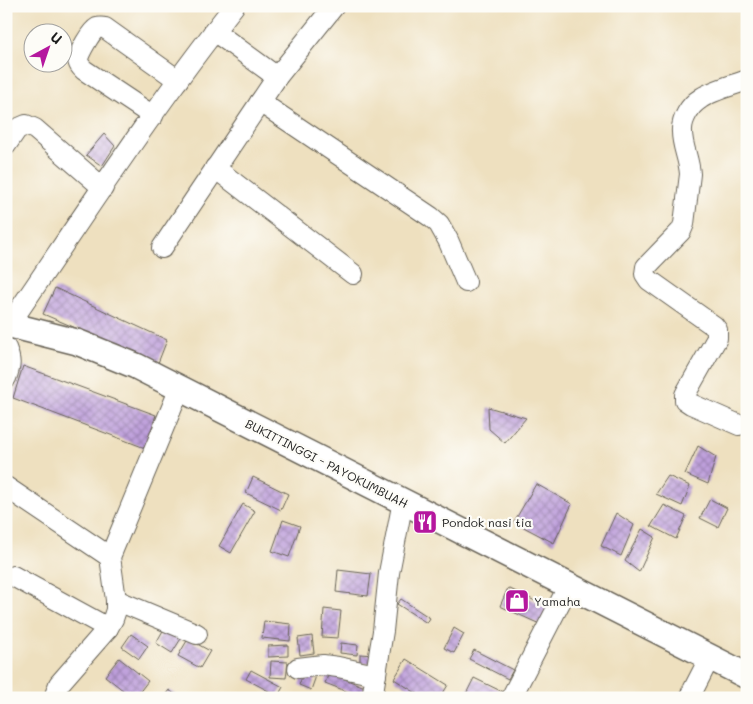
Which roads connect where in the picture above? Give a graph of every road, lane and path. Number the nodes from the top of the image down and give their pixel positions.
1 (234, 6) edge
2 (334, 6) edge
3 (214, 31) junction
4 (277, 77) junction
5 (178, 80) junction
6 (747, 80) edge
7 (260, 102) junction
8 (153, 116) junction
9 (6, 145) edge
10 (215, 168) junction
11 (102, 188) junction
12 (162, 248) dead end
13 (353, 274) dead end
14 (466, 282) dead end
15 (11, 332) edge
16 (6, 378) edge
17 (180, 388) junction
18 (739, 425) dead end
19 (6, 487) edge
20 (403, 501) junction
21 (110, 557) junction
22 (13, 576) dead end
23 (569, 585) junction
24 (116, 600) junction
25 (108, 628) junction
26 (197, 634) dead end
27 (710, 657) junction
28 (298, 668) dead end
29 (376, 676) junction
30 (747, 676) edge
31 (54, 698) edge
32 (372, 698) edge
33 (511, 698) edge
34 (689, 698) edge

1 - 3 street
2 - 4 street
3 - 4 street
3 - 5 street
4 - 7 street
5 - 8 street
5 - 8 street
6 - 18 street
7 - 10 street
7 - 14 street
8 - 11 street
9 - 11 street
10 - 12 street
10 - 13 street
11 - 15 street
15 - 16 street
15 - 17 main road, BUKITTINGGI - PAYOKUMBUAH
17 - 20 main road, BUKITTINGGI - PAYOKUMBUAH
17 - 21 street
19 - 21 street
20 - 23 main road, BUKITTINGGI - PAYOKUMBUAH
20 - 29 street
21 - 24 street
22 - 25 street
23 - 27 main road, BUKITTINGGI - PAYOKUMBUAH
23 - 33 street
24 - 25 street
24 - 26 street
25 - 31 street
27 - 30 main road, BUKITTINGGI - PAYOKUMBUAH
27 - 34 street
28 - 29 street
29 - 32 street

